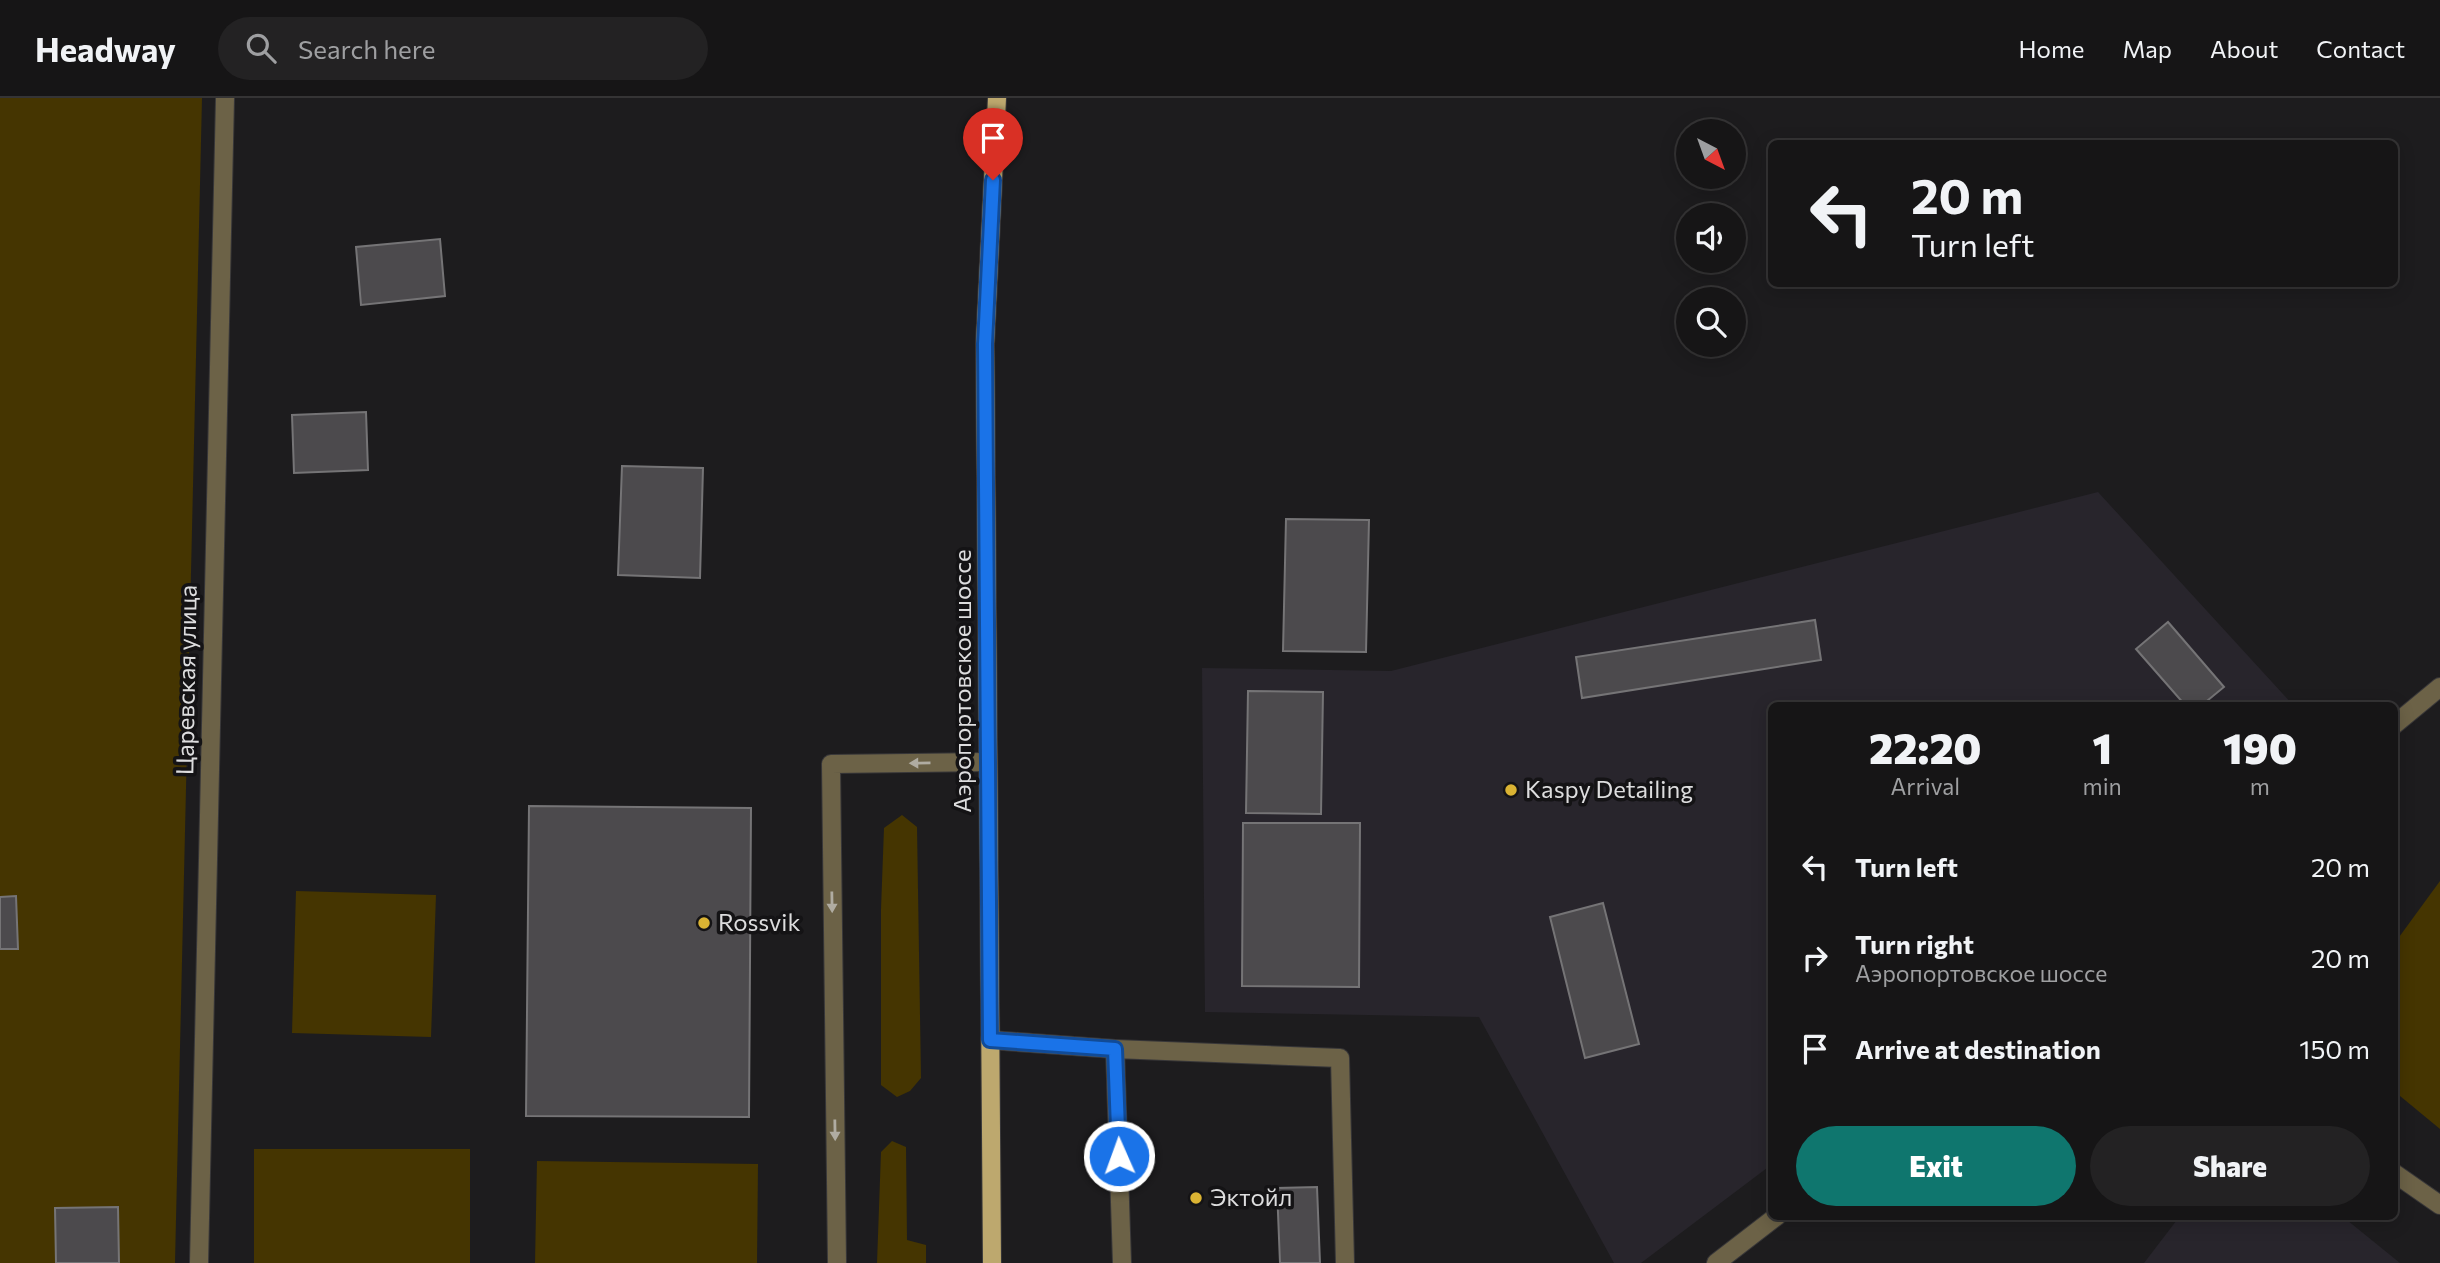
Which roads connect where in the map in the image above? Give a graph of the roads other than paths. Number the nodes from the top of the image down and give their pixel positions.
1 (225, 98) edge
2 (997, 98) edge
3 (2440, 687) edge
4 (2398, 722) edge
5 (988, 762) junction
6 (990, 1040) junction
7 (1115, 1049) junction
8 (2398, 1176) edge
9 (2440, 1205) edge
10 (1772, 1220) edge
11 (199, 1263) edge
12 (837, 1263) edge
13 (992, 1263) edge
14 (1122, 1263) edge
15 (1345, 1263) edge
16 (1716, 1263) edge

1 - 11 street, Царевская улица
2 - 5 main road, Аэропортовское шоссе
3 - 4 street
5 - 6 main road, Аэропортовское шоссе
5 -> 12 street
6 - 7 street
6 - 13 main road, Аэропортовское шоссе
7 - 14 street
7 - 15 street
8 - 9 street
10 - 16 street

